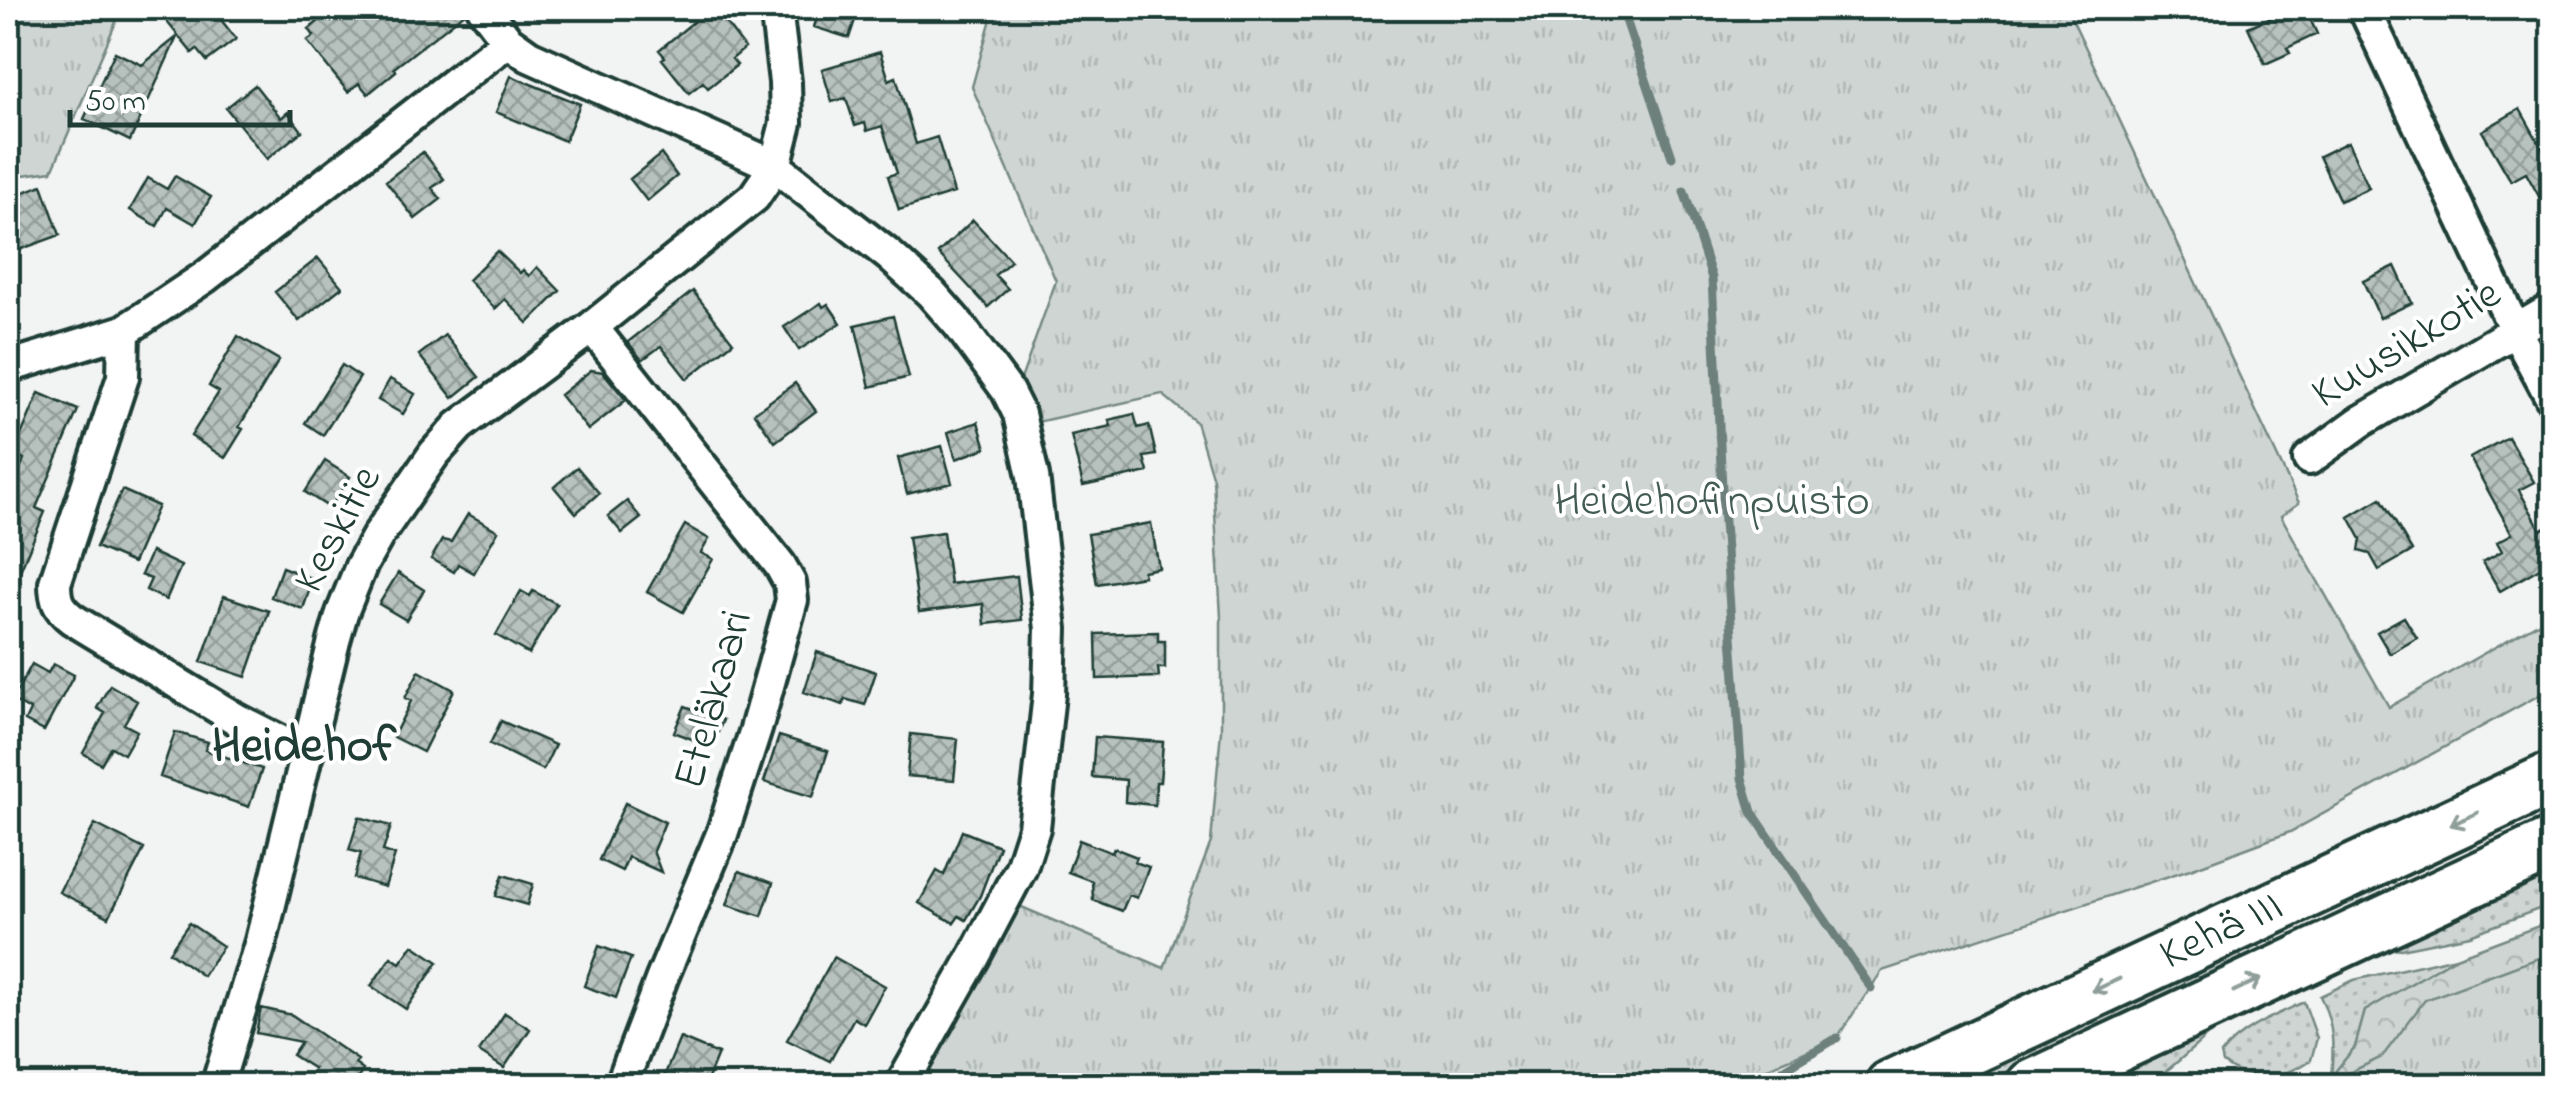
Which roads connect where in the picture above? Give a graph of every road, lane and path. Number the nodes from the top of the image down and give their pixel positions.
1 (482, 8) edge
2 (776, 8) edge
3 (2364, 8) edge
4 (508, 42) junction
5 (775, 166) junction
6 (2552, 309) edge
7 (592, 327) junction
8 (2515, 330) junction
9 (124, 331) junction
10 (8, 366) edge
11 (2552, 400) edge
12 (2309, 458) dead end
13 (308, 755) junction
14 (2552, 778) edge
15 (2552, 844) edge
16 (217, 1086) edge
17 (621, 1086) edge
18 (901, 1086) edge
19 (1891, 1086) edge
20 (2032, 1086) edge

1 - 4 street
2 - 5 street
3 - 8 street
4 - 5 street
4 - 9 street
5 - 7 street, Keskitie
5 - 18 street
6 - 8 street, Kuusikkotie
7 - 13 street, Keskitie
7 - 17 street, Eteläkaari
8 - 11 street
8 - 12 street, Kuusikkotie
9 - 10 street
9 - 13 street
13 - 16 street, Keskitie
14 -> 19 highway, Kehä III
20 -> 15 highway, Kehä III

